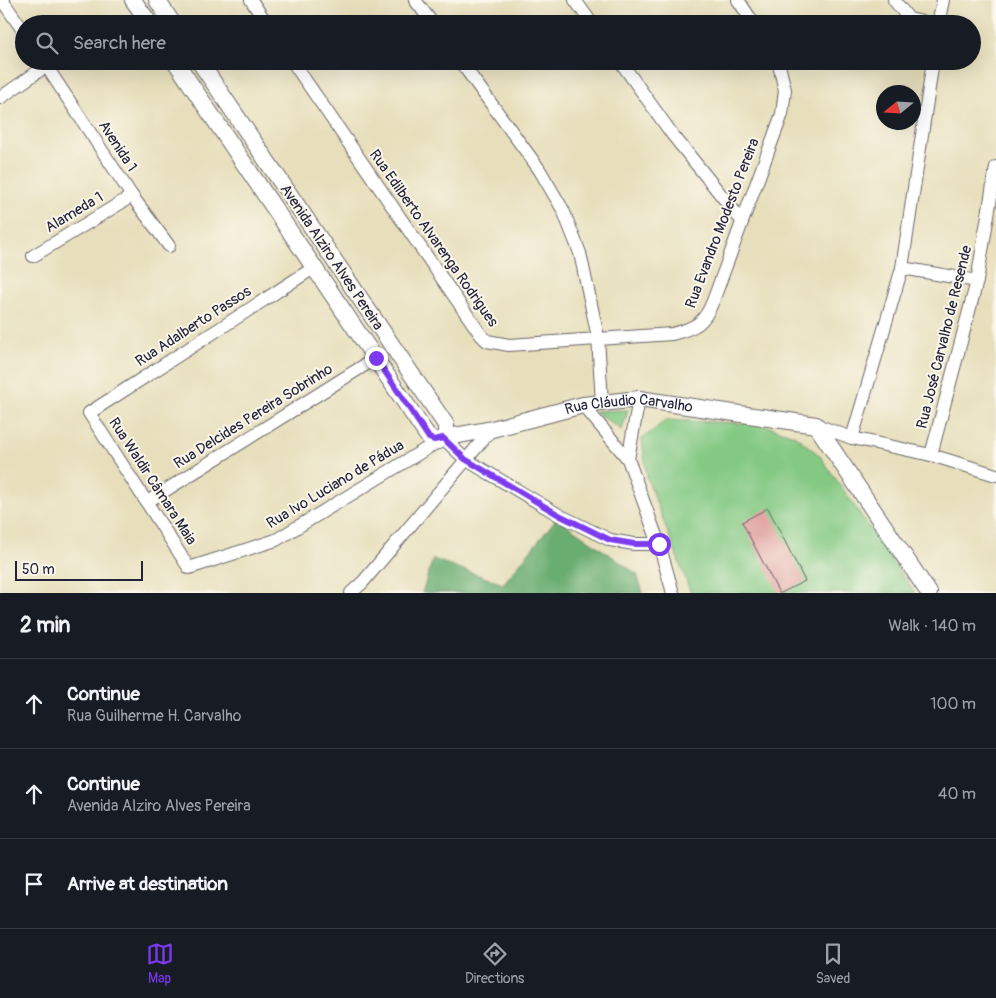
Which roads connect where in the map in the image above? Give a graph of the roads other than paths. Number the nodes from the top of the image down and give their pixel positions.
1 (2, 0) edge
2 (133, 0) edge
3 (157, 0) edge
4 (251, 0) edge
5 (415, 0) edge
6 (575, 0) edge
7 (738, 0) edge
8 (894, 0) edge
9 (943, 0) edge
10 (144, 15) edge
11 (167, 15) edge
12 (261, 15) edge
13 (426, 15) edge
14 (586, 15) edge
15 (748, 15) edge
16 (906, 15) edge
17 (940, 15) edge
18 (15, 19) edge
19 (36, 70) edge
20 (48, 70) edge
21 (182, 70) edge
22 (205, 70) edge
23 (298, 70) edge
24 (467, 70) edge
25 (626, 70) edge
26 (780, 70) edge
27 (932, 70) edge
28 (0, 98) edge
29 (996, 167) edge
30 (132, 196) junction
31 (742, 221) junction
32 (169, 246) dead end
33 (33, 256) dead end
34 (315, 267) junction
35 (902, 268) junction
36 (977, 281) junction
37 (598, 337) junction
38 (376, 358) junction
39 (639, 399) junction
40 (602, 403) junction
41 (583, 405) junction
42 (89, 412) joint
43 (816, 425) junction
44 (492, 430) junction
45 (852, 438) junction
46 (441, 439) junction
47 (931, 455) junction
48 (465, 459) junction
49 (628, 459) junction
50 (996, 475) edge
51 (147, 502) junction
52 (659, 544) junction
53 (189, 568) joint
54 (351, 593) edge
55 (673, 593) edge
56 (929, 593) edge

1 - 18 street
2 - 10 street
3 - 11 street
4 - 12 street
5 - 13 street
6 - 14 street
7 - 15 street
8 - 16 street
9 - 17 street
19 - 28 street
20 - 30 street, Avenida 1
21 - 34 street, Avenida Alziro Alves Pereira
22 - 46 street, Avenida Alziro Alves Pereira
23 - 37 street, Rua Edilberto Alvarenga Rodrigues
24 - 37 street
25 - 31 street
26 - 31 street, Rua Evandro Modesto Pereira
27 - 35 street
29 - 36 street, Rua José Carvalho de Resende
30 - 32 street, Avenida 1
30 - 33 street, Alameda 1
31 - 37 street, Rua Evandro Modesto Pereira
34 - 38 street, Avenida Alziro Alves Pereira
34 - 42 street, Rua Adalberto Passos
35 - 36 street
35 - 45 street
36 - 47 street, Rua José Carvalho de Resende
37 - 40 street
38 - 46 street, Avenida Alziro Alves Pereira
38 - 51 street, Rua Delcides Pereira Sobrinho
39 - 40 street, Rua Cláudio Carvalho
39 - 43 street, Rua Cláudio Carvalho
39 - 49 street
40 - 41 street, Rua Cláudio Carvalho
41 - 44 street, Rua Cláudio Carvalho
41 - 49 street
42 - 51 street, Rua Waldir Câmara Maia
43 - 45 street
43 - 56 street
44 - 46 street, Rua Cláudio Carvalho
44 - 48 street
45 - 47 street
46 - 48 street
46 - 53 street, Rua Ivo Luciano de Pádua
47 - 50 street
48 - 52 street
48 - 54 street
49 - 52 street
51 - 53 street, Rua Waldir Câmara Maia
52 - 55 street

